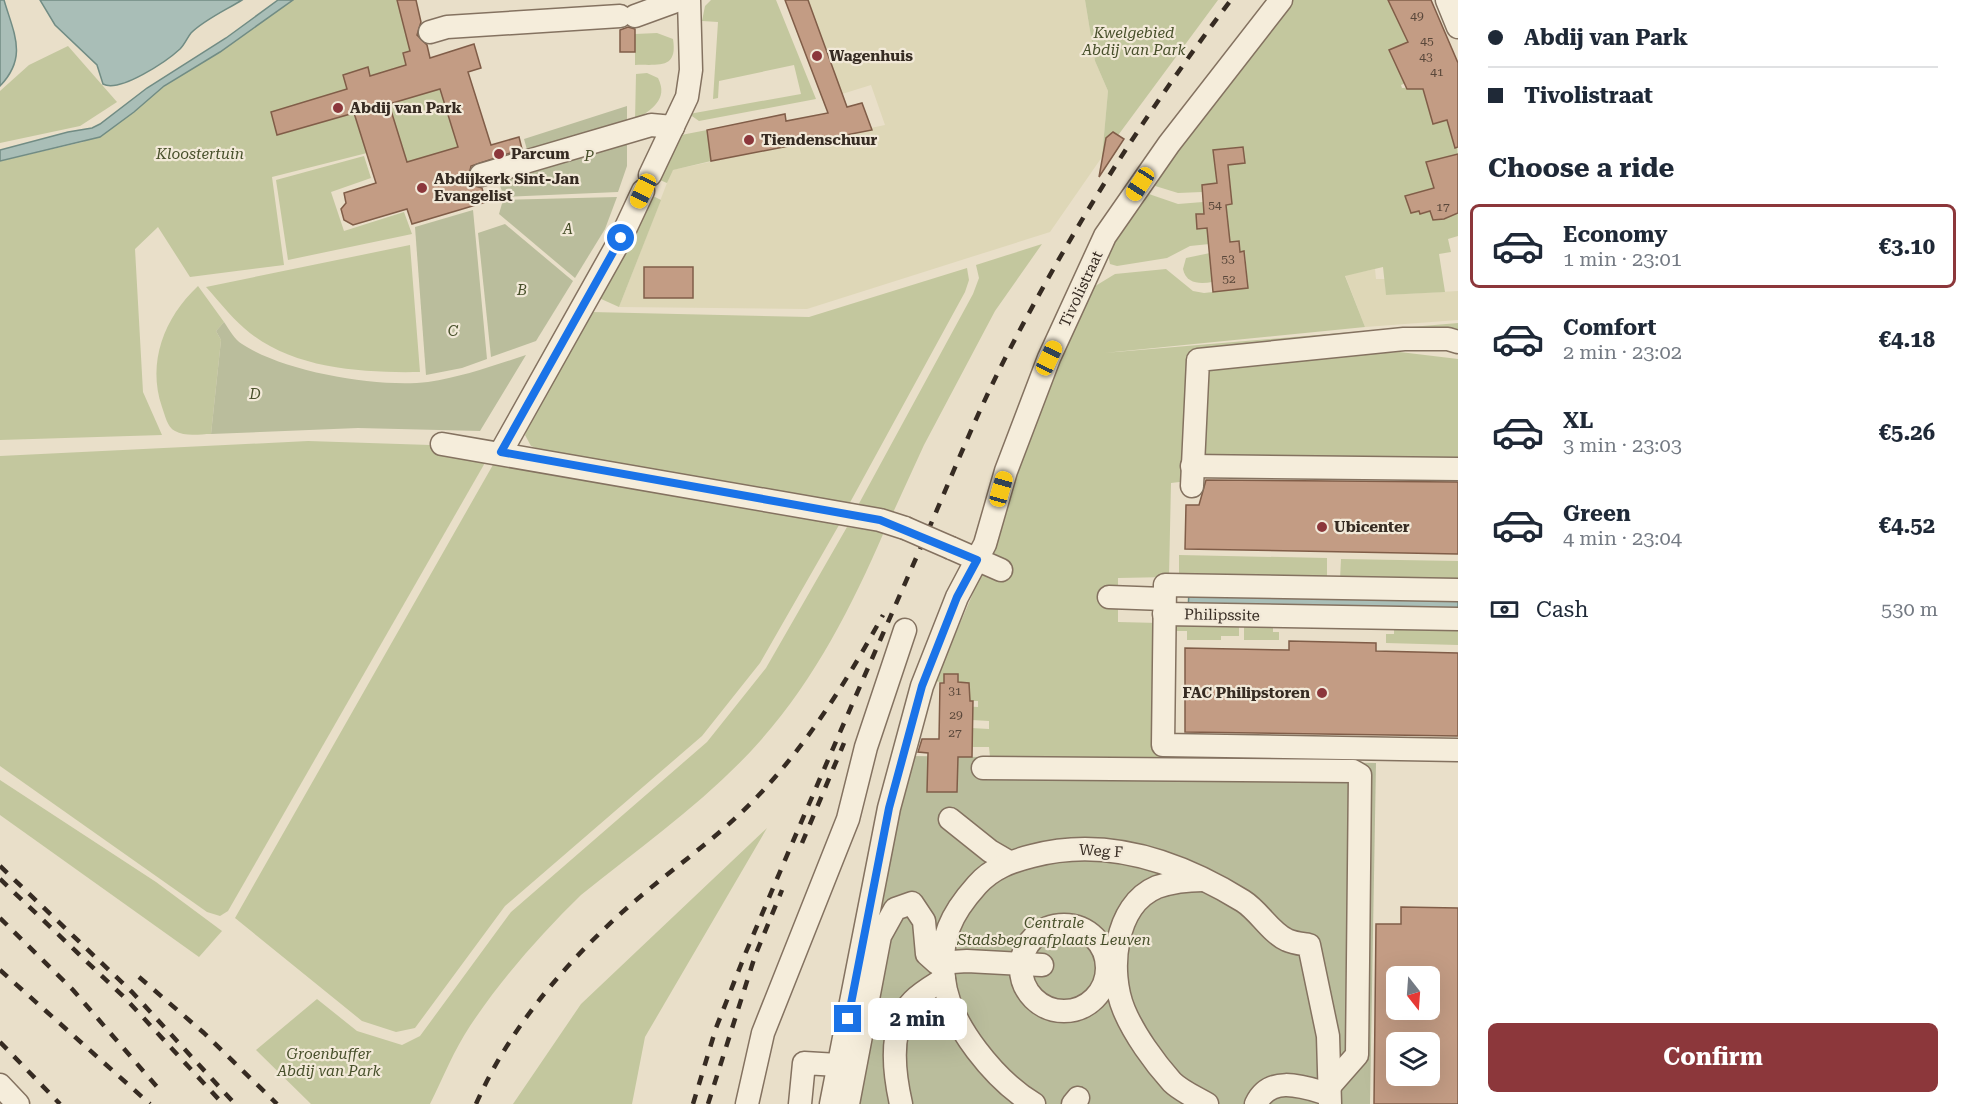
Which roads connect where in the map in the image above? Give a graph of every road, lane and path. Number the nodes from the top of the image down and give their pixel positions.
1 (575, 0) edge
2 (679, 0) edge
3 (689, 0) edge
4 (1281, 0) edge
5 (1447, 0) edge
6 (594, 17) junction
7 (1458, 27) edge
8 (430, 32) dead end
9 (673, 127) junction
10 (481, 175) dead end
11 (1458, 342) edge
12 (442, 444) dead end
13 (501, 452) junction
14 (1458, 469) edge
15 (977, 560) junction
16 (1001, 570) dead end
17 (1458, 590) edge
18 (1110, 597) dead end
19 (1164, 607) junction
20 (1458, 619) edge
21 (905, 630) dead end
22 (1458, 750) edge
23 (983, 768) dead end
24 (950, 819) dead end
25 (1009, 862) junction
26 (1203, 880) junction
27 (1031, 964) dead end
28 (944, 971) junction
29 (832, 1065) junction
30 (0, 1085) edge
31 (1329, 1095) edge
32 (18, 1104) edge
33 (747, 1104) edge
34 (800, 1104) edge
35 (805, 1104) edge
36 (831, 1104) edge
37 (848, 1104) edge
38 (901, 1104) edge
39 (1034, 1104) edge
40 (1207, 1104) edge
41 (1256, 1104) edge

1 - 6 street
2 - 6 street
3 - 9 street
4 - 15 street, Tivolistraat
5 - 7 street
6 - 8 street
9 - 10 street
9 - 13 street
11 - 14 street
12 - 13 street
13 - 15 street, bridge
15 - 16 street
15 - 29 street, Tivolistraat
17 - 19 street, Philipssite
18 - 19 street
19 - 20 street, Philipssite
19 - 22 street
21 - 33 street
23 - 31 street
24 - 25 street
25 - 26 street, Weg F
25 - 28 street, Weg F
26 - 31 street, Weg F
26 - 40 street
27 - 28 street
28 - 37 street
28 - 38 street
28 - 39 street, Weg F
29 - 34 street
29 - 35 street
29 - 36 street, Tivolistraat
30 - 32 street
31 - 41 street

